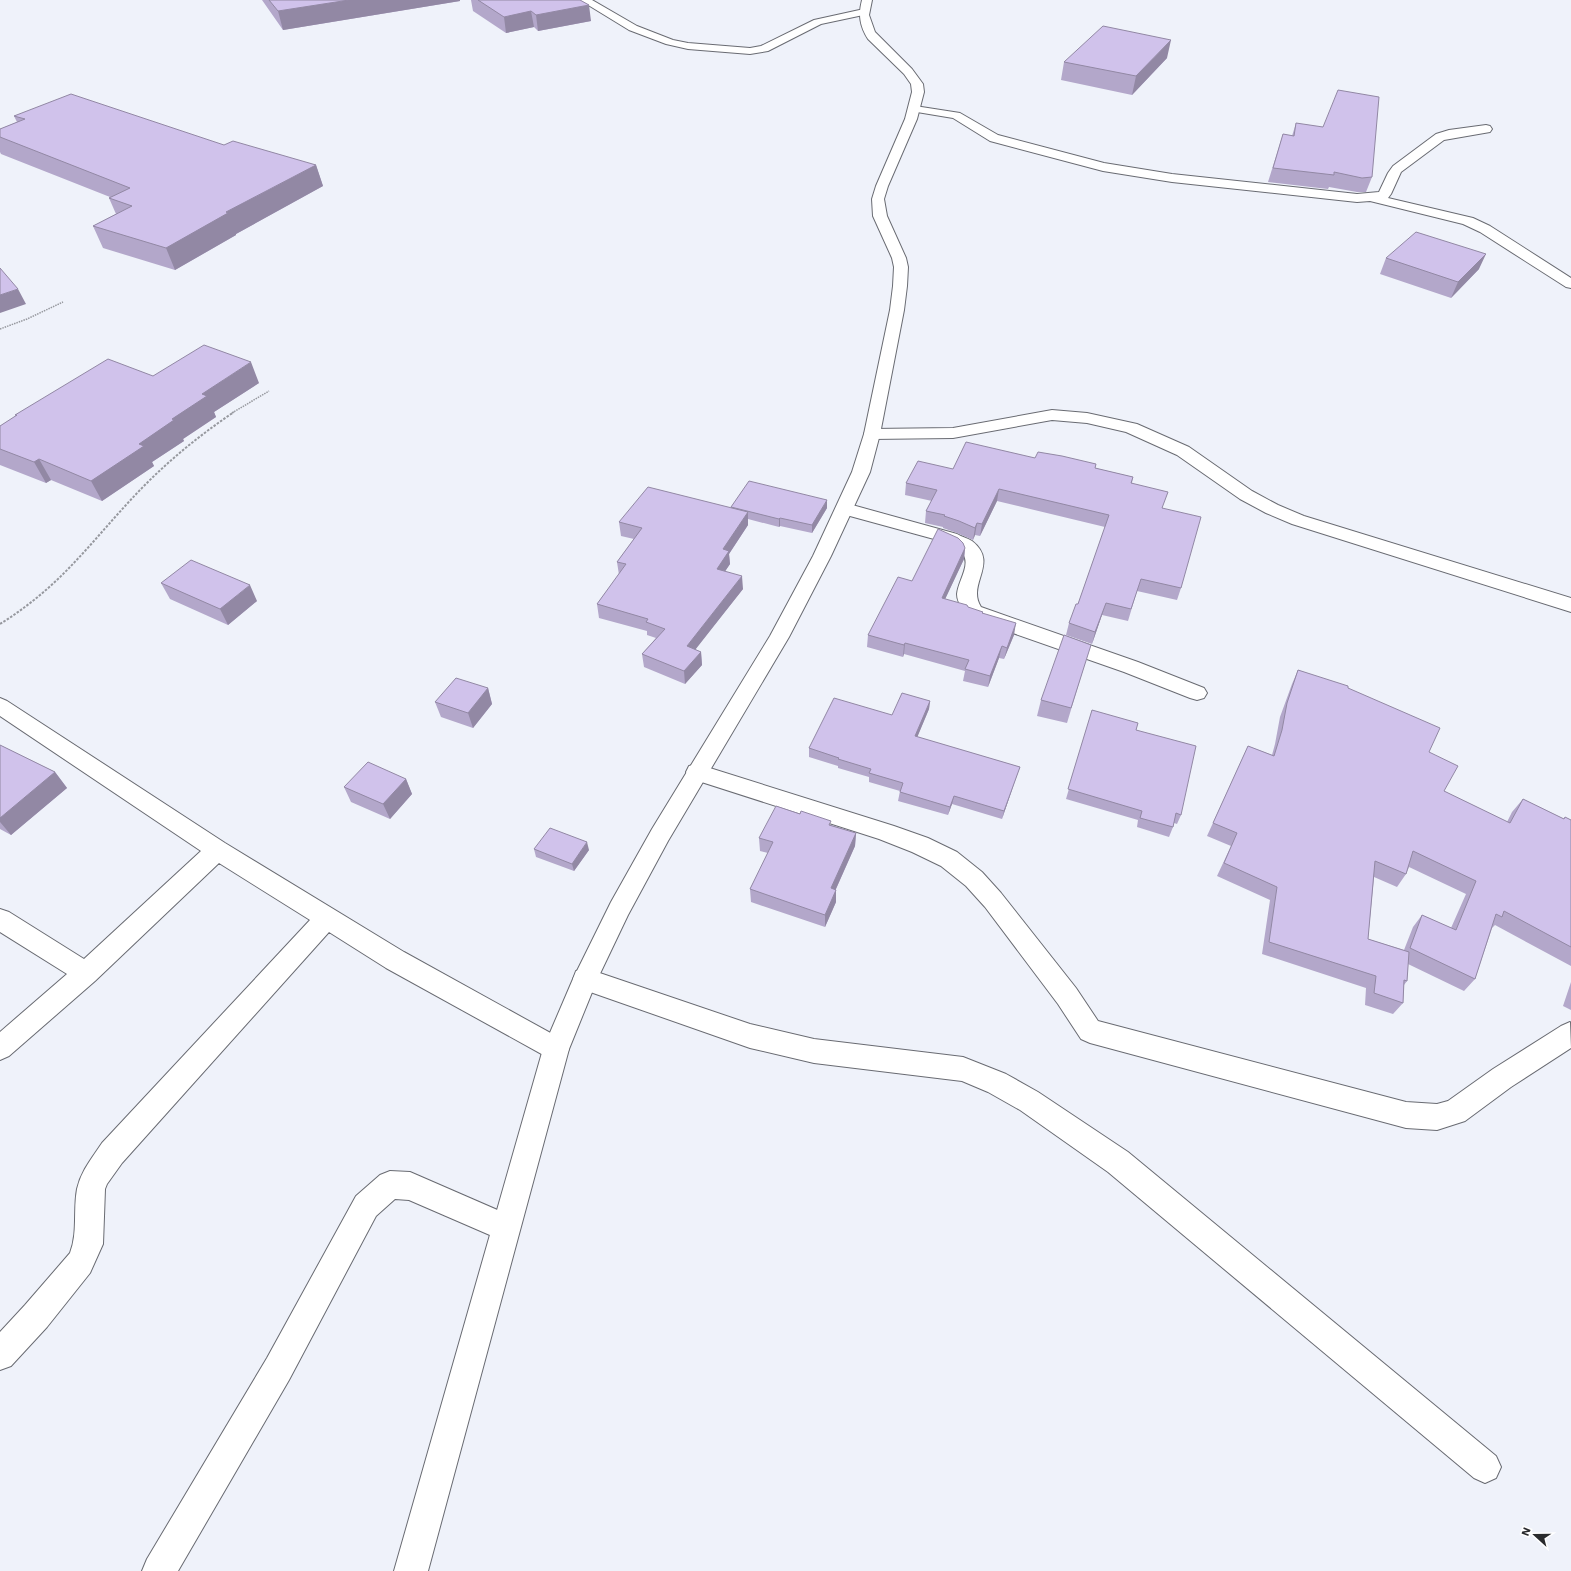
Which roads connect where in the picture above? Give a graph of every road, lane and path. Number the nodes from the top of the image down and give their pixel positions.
1 (585, 0) edge
2 (866, 6) edge
3 (915, 109) junction
4 (1486, 129) dead end
5 (1372, 198) junction
6 (1571, 284) edge
7 (63, 302) dead end
8 (0, 328) edge
9 (269, 390) dead end
10 (872, 434) junction
11 (845, 509) junction
12 (1571, 605) edge
13 (0, 624) edge
14 (1197, 693) dead end
15 (4, 713) edge
16 (697, 772) junction
17 (217, 850) junction
18 (327, 918) junction
19 (0, 919) edge
20 (86, 973) junction
21 (585, 979) junction
22 (1570, 1034) edge
23 (0, 1048) edge
24 (556, 1049) junction
25 (506, 1228) junction
26 (0, 1355) edge
27 (1485, 1467) dead end
28 (159, 1571) edge
29 (411, 1571) edge

1 - 2 street
2 - 3 street
3 - 5 street
3 - 10 street
4 - 5 street
5 - 6 street
7 - 8 path
9 - 13 path
10 - 11 street
10 - 12 street
11 - 14 street
11 - 16 street
15 - 17 street
16 - 21 street
16 - 22 street
17 - 18 street
17 - 20 street
18 - 24 street
18 - 26 street
19 - 20 street
20 - 23 street
21 - 24 street
21 - 27 street
24 - 25 street
25 - 28 street
25 - 29 street

